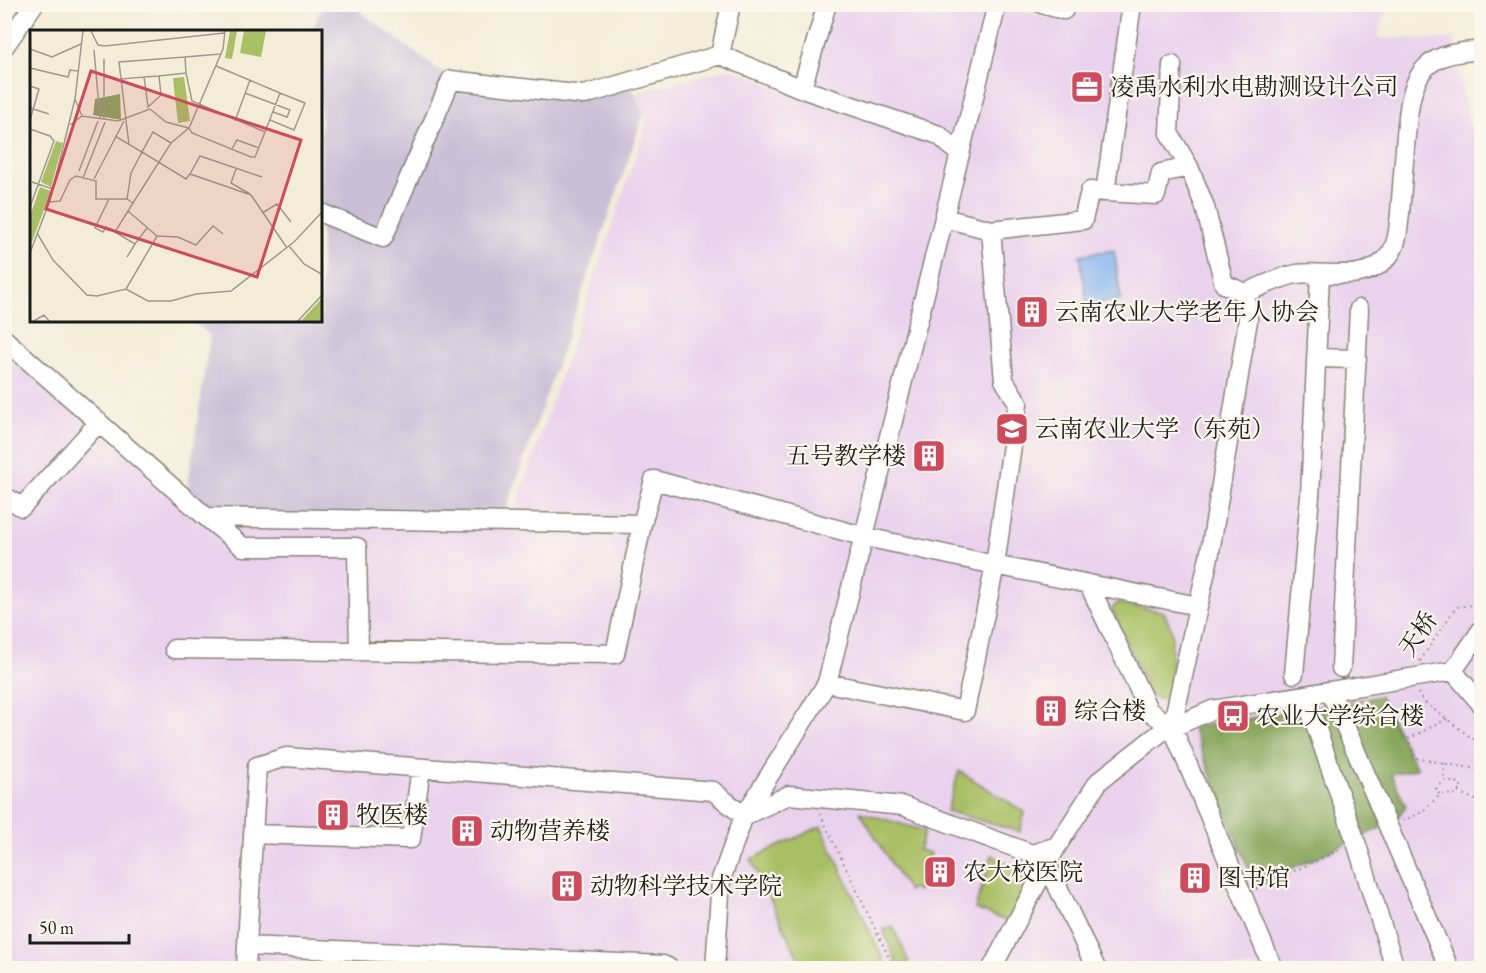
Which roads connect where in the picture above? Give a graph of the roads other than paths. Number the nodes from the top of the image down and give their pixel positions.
1 (34, 4) edge
2 (731, 4) edge
3 (827, 4) edge
4 (997, 4) edge
5 (1042, 4) edge
6 (1066, 4) edge
7 (1132, 4) edge
8 (4, 47) edge
9 (1482, 51) edge
10 (720, 55) junction
11 (1172, 65) dead end
12 (802, 88) junction
13 (960, 154) junction
14 (1189, 167) junction
15 (1106, 192) junction
16 (322, 213) edge
17 (944, 218) junction
18 (991, 230) junction
19 (1320, 275) junction
20 (1245, 293) junction
21 (1359, 309) dead end
22 (4, 339) edge
23 (1316, 358) junction
24 (1357, 359) junction
25 (99, 423) junction
26 (4, 496) edge
27 (206, 517) junction
28 (642, 524) junction
29 (866, 537) junction
30 (995, 565) junction
31 (1089, 585) junction
32 (1198, 606) junction
33 (1482, 629) edge
34 (174, 649) dead end
35 (359, 651) junction
36 (1341, 668) dead end
37 (1454, 671) junction
38 (1294, 674) dead end
39 (827, 684) junction
40 (1330, 691) junction
41 (1305, 695) junction
42 (1482, 705) edge
43 (1172, 728) junction
44 (421, 768) junction
45 (744, 816) junction
46 (253, 834) junction
47 (1057, 846) junction
48 (1047, 864) junction
49 (247, 946) junction
50 (464, 962) edge
51 (246, 969) edge
52 (669, 969) edge
53 (715, 969) edge
54 (992, 969) edge
55 (1096, 969) edge
56 (1273, 969) edge
57 (1395, 969) edge
58 (1449, 969) edge

1 - 8 street
2 - 10 street
3 - 12 street
4 - 13 street
5 - 6 street
7 - 15 street
9 - 19 street
10 - 12 street
10 - 16 street
11 - 14 street
12 - 13 street
13 - 17 street
14 - 15 street
14 - 20 street
15 - 18 street
17 - 18 street
17 - 29 street
18 - 30 street
19 - 20 street
19 - 23 street
20 - 32 street
21 - 24 street
22 - 25 street
23 - 24 street
23 - 38 street
24 - 36 street
25 - 26 street
25 - 27 street
27 - 28 street
27 - 35 street
28 - 29 street
28 - 35 street
29 - 30 street
29 - 39 street
30 - 31 street
30 - 39 street
31 - 32 street
31 - 43 street
32 - 43 street
33 - 37 street
34 - 35 street
37 - 40 street
37 - 42 street
39 - 45 street
40 - 41 street
40 - 58 street
41 - 43 street
41 - 57 street
43 - 47 street
43 - 56 street
44 - 45 street
44 - 46 street
44 - 46 street
45 - 47 street
45 - 53 street
46 - 49 street
47 - 48 street
48 - 54 street
48 - 55 street
49 - 50 street
49 - 51 street
50 - 52 street

